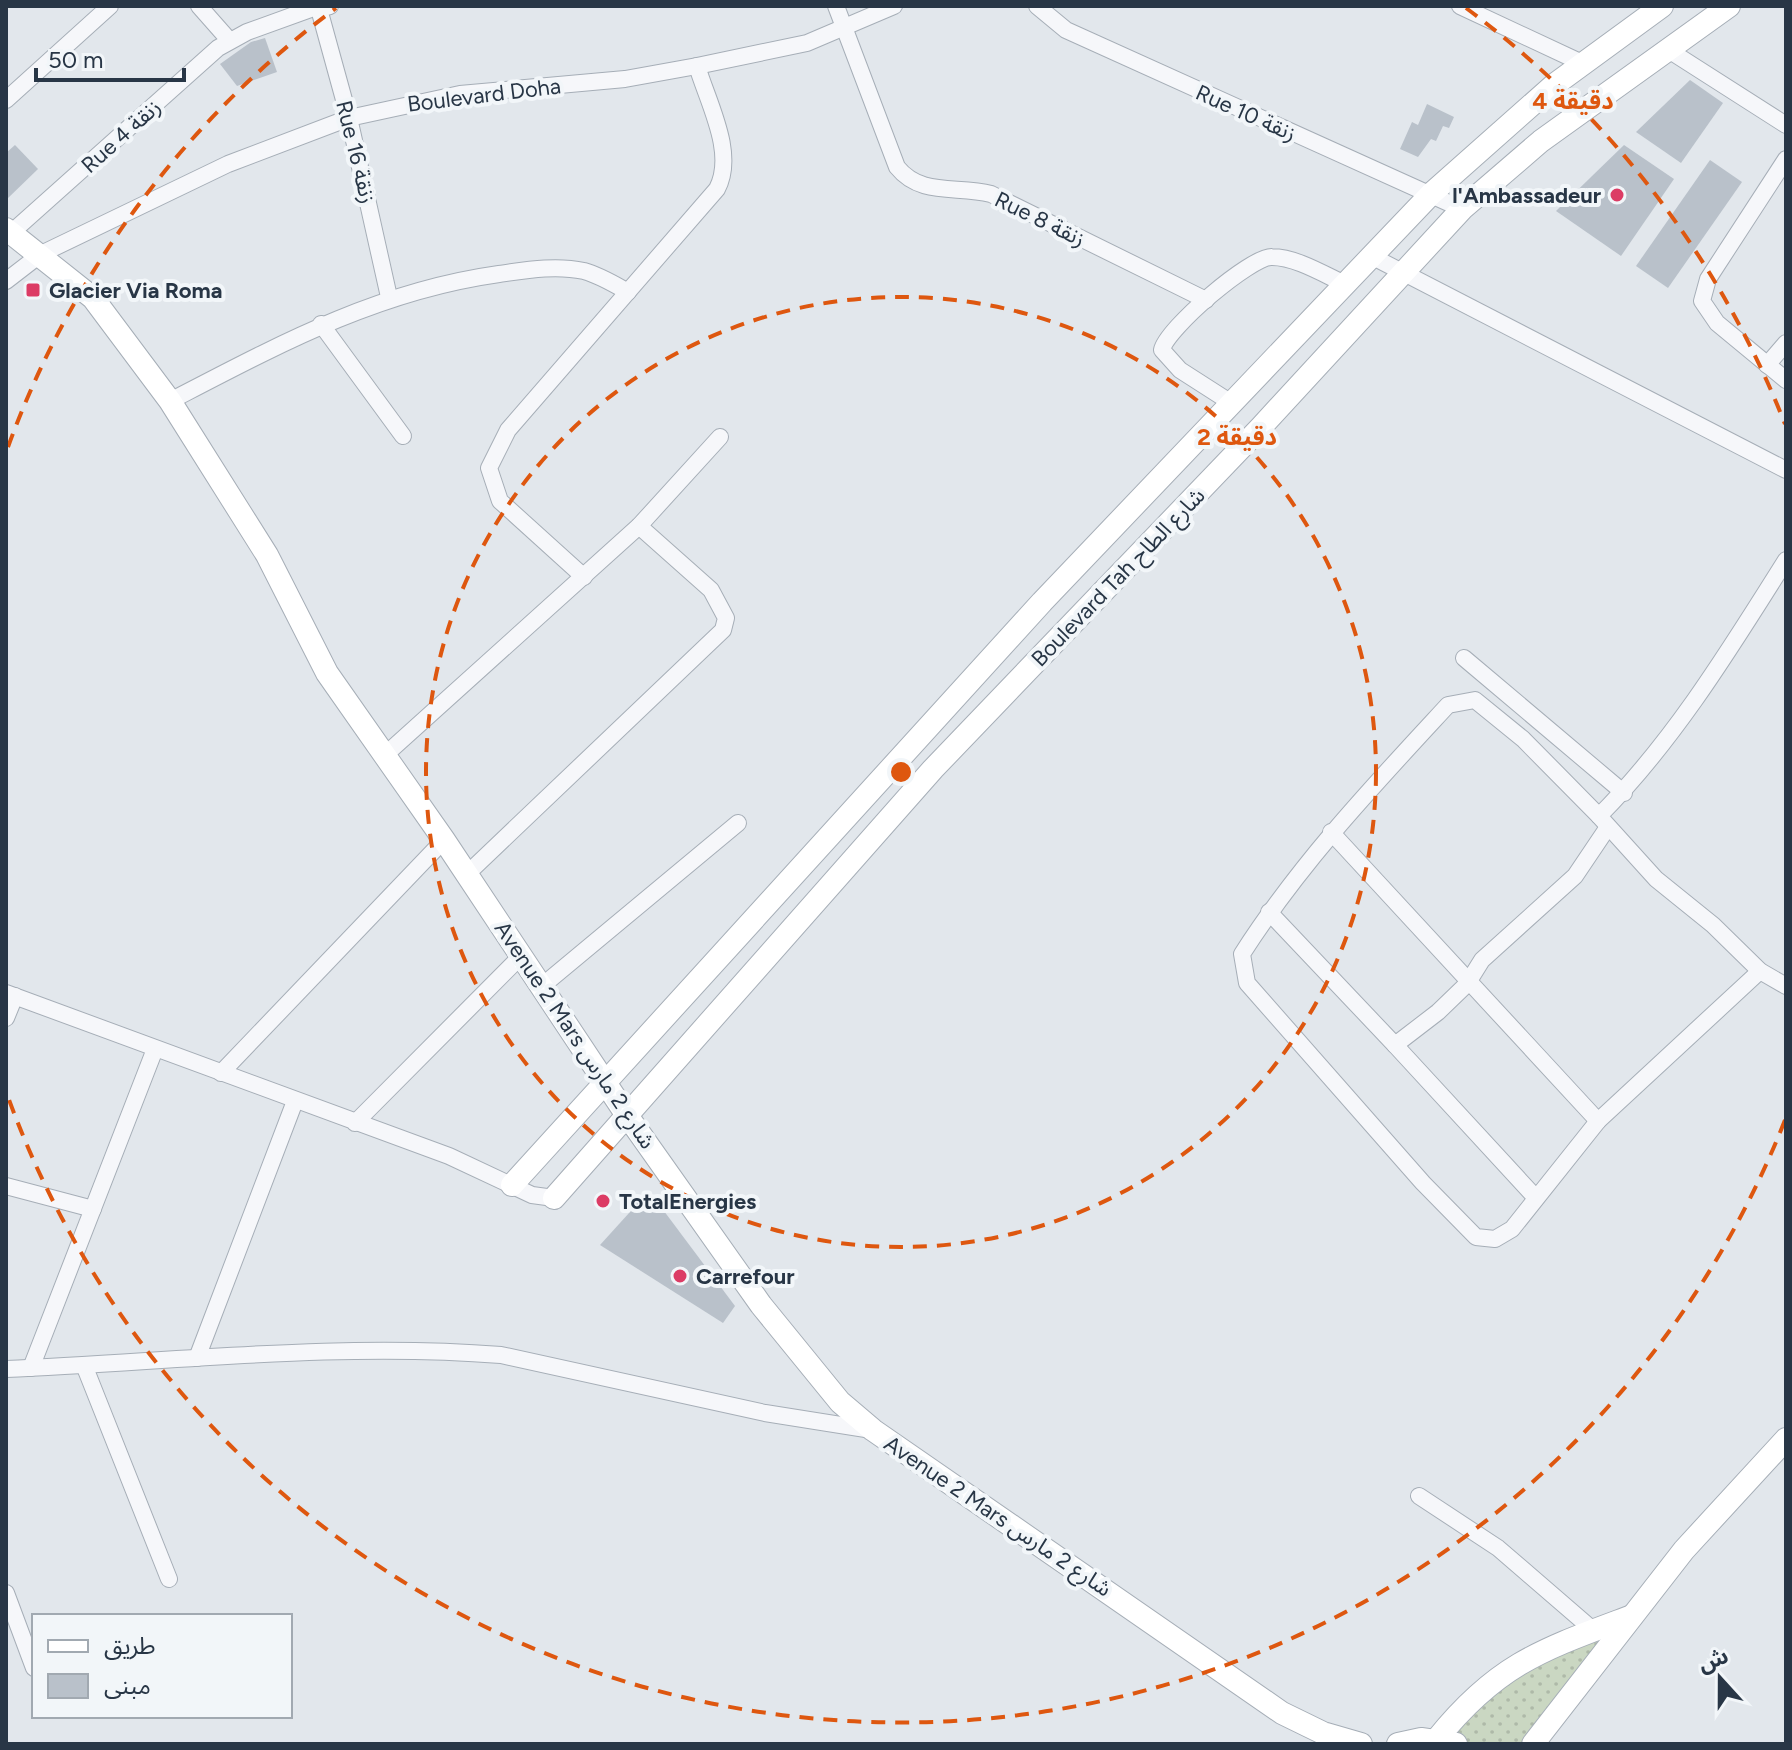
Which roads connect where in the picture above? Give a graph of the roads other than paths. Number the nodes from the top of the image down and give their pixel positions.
1 (110, 6) edge
2 (199, 6) edge
3 (836, 6) edge
4 (894, 6) edge
5 (1037, 6) edge
6 (1460, 6) edge
7 (1662, 6) edge
8 (1729, 6) edge
9 (323, 7) edge
10 (845, 28) junction
11 (229, 40) junction
12 (1667, 49) junction
13 (1582, 63) junction
14 (697, 66) junction
15 (6, 100) edge
16 (349, 118) junction
17 (1786, 125) edge
18 (1786, 159) edge
19 (1431, 194) junction
20 (1462, 209) junction
21 (8, 231) edge
22 (41, 254) junction
23 (1373, 257) junction
24 (1401, 272) junction
25 (6, 281) edge
26 (1347, 285) junction
27 (628, 292) junction
28 (389, 297) junction
29 (1206, 300) junction
30 (321, 324) junction
31 (1786, 343) edge
32 (1767, 365) junction
33 (1786, 380) edge
34 (170, 401) junction
35 (1233, 404) junction
36 (403, 436) dead end
37 (720, 437) dead end
38 (1786, 470) edge
39 (639, 526) junction
40 (1786, 560) edge
41 (584, 577) junction
42 (1464, 658) dead end
43 (385, 755) junction
44 (1624, 793) junction
45 (1604, 822) junction
46 (738, 823) dead end
47 (1331, 832) junction
48 (444, 840) junction
49 (467, 874) junction
50 (1269, 912) junction
51 (522, 955) junction
52 (1760, 971) junction
53 (1467, 984) junction
54 (542, 986) junction
55 (1786, 986) edge
56 (10, 995) edge
57 (6, 1018) edge
58 (1395, 1045) junction
59 (155, 1049) junction
60 (221, 1073) junction
61 (607, 1081) junction
62 (295, 1101) junction
63 (626, 1114) junction
64 (1598, 1121) junction
65 (355, 1123) junction
66 (512, 1185) junction
67 (6, 1186) edge
68 (554, 1198) joint
69 (1536, 1198) junction
70 (93, 1209) junction
71 (197, 1358) junction
72 (84, 1365) junction
73 (31, 1368) junction
74 (6, 1369) edge
75 (873, 1430) junction
76 (1786, 1439) edge
77 (1419, 1496) dead end
78 (169, 1579) dead end
79 (6, 1593) edge
80 (1633, 1615) junction
81 (1593, 1630) junction
82 (32, 1663) edge
83 (1282, 1713) junction
84 (1446, 1742) edge
85 (1308, 1744) edge
86 (1361, 1744) edge
87 (1398, 1744) edge
88 (1533, 1744) edge

1 - 15 street
2 - 11 street
3 - 10 street, Rue 8 زنقة
4 - 10 street, Boulevard Doha
5 - 19 street, Rue 10 زنقة
6 - 13 street
7 - 13 street, Boulevard Tah شارع الطاح
8 - 12 street, Boulevard Tah شارع الطاح
9 - 11 street, Rue 4 زنقة
9 - 16 street, Rue 16 زنقة
10 - 14 street, Boulevard Doha
10 - 29 street, Rue 8 زنقة
11 - 21 street, Rue 4 زنقة
12 - 17 street
12 - 20 street, Boulevard Tah شارع الطاح
13 - 19 street, Boulevard Tah شارع الطاح
14 - 16 street, Boulevard Doha
14 - 27 street
16 - 22 street, Boulevard Doha
16 - 28 street, Rue 16 زنقة
18 - 32 street
19 - 20 street, Rue 10 زنقة
19 - 23 street, Boulevard Tah شارع الطاح
20 - 24 street, Boulevard Tah شارع الطاح
21 - 22 street, Avenue 2 Mars شارع 2 مارس
22 - 25 street, Boulevard Doha
22 - 34 street, Avenue 2 Mars شارع 2 مارس
23 - 24 street
23 - 26 street, Boulevard Tah شارع الطاح
24 - 38 street
24 - 63 street, Boulevard Tah شارع الطاح
26 - 29 street
26 - 35 street, Boulevard Tah شارع الطاح
27 - 28 street
27 - 41 street
28 - 30 street
29 - 35 street
30 - 34 street
30 - 36 street
31 - 32 street
32 - 33 street
34 - 43 street, Avenue 2 Mars شارع 2 مارس
35 - 61 street, Boulevard Tah شارع الطاح
37 - 39 street
39 - 41 street
39 - 49 street
40 - 44 street
41 - 43 street
42 - 44 street
43 - 48 street, Avenue 2 Mars شارع 2 مارس
44 - 45 street
45 - 47 street
45 - 52 street
45 - 53 street
46 - 54 street
47 - 50 street
47 - 53 street
48 - 49 street, Avenue 2 Mars شارع 2 مارس
48 - 60 street
49 - 51 street, Avenue 2 Mars شارع 2 مارس
50 - 58 street
50 - 69 street
51 - 54 street, Avenue 2 Mars شارع 2 مارس
51 - 65 street
52 - 55 street
52 - 64 street
53 - 58 street
53 - 64 street
54 - 61 street, Avenue 2 Mars شارع 2 مارس
56 - 57 street
56 - 59 street
58 - 69 street
59 - 60 street
59 - 70 street
60 - 62 street
61 - 63 street, Avenue 2 Mars شارع 2 مارس
61 - 66 street, Boulevard Tah شارع الطاح
62 - 65 street
62 - 71 street
63 - 68 street, Boulevard Tah شارع الطاح
63 - 75 street, Avenue 2 Mars شارع 2 مارس
64 - 69 street
65 - 66 street
66 - 68 street
67 - 70 street
70 - 73 street
71 - 72 street
71 - 75 street
72 - 73 street
72 - 78 street
73 - 74 street
75 - 83 street, Avenue 2 Mars شارع 2 مارس
76 - 80 street
77 - 81 street
79 - 82 street
80 - 81 street
80 - 88 street
81 - 84 street
83 - 85 street, Avenue 2 Mars شارع 2 مارس
83 - 86 street, Avenue 2 Mars شارع 2 مارس
84 - 87 street

